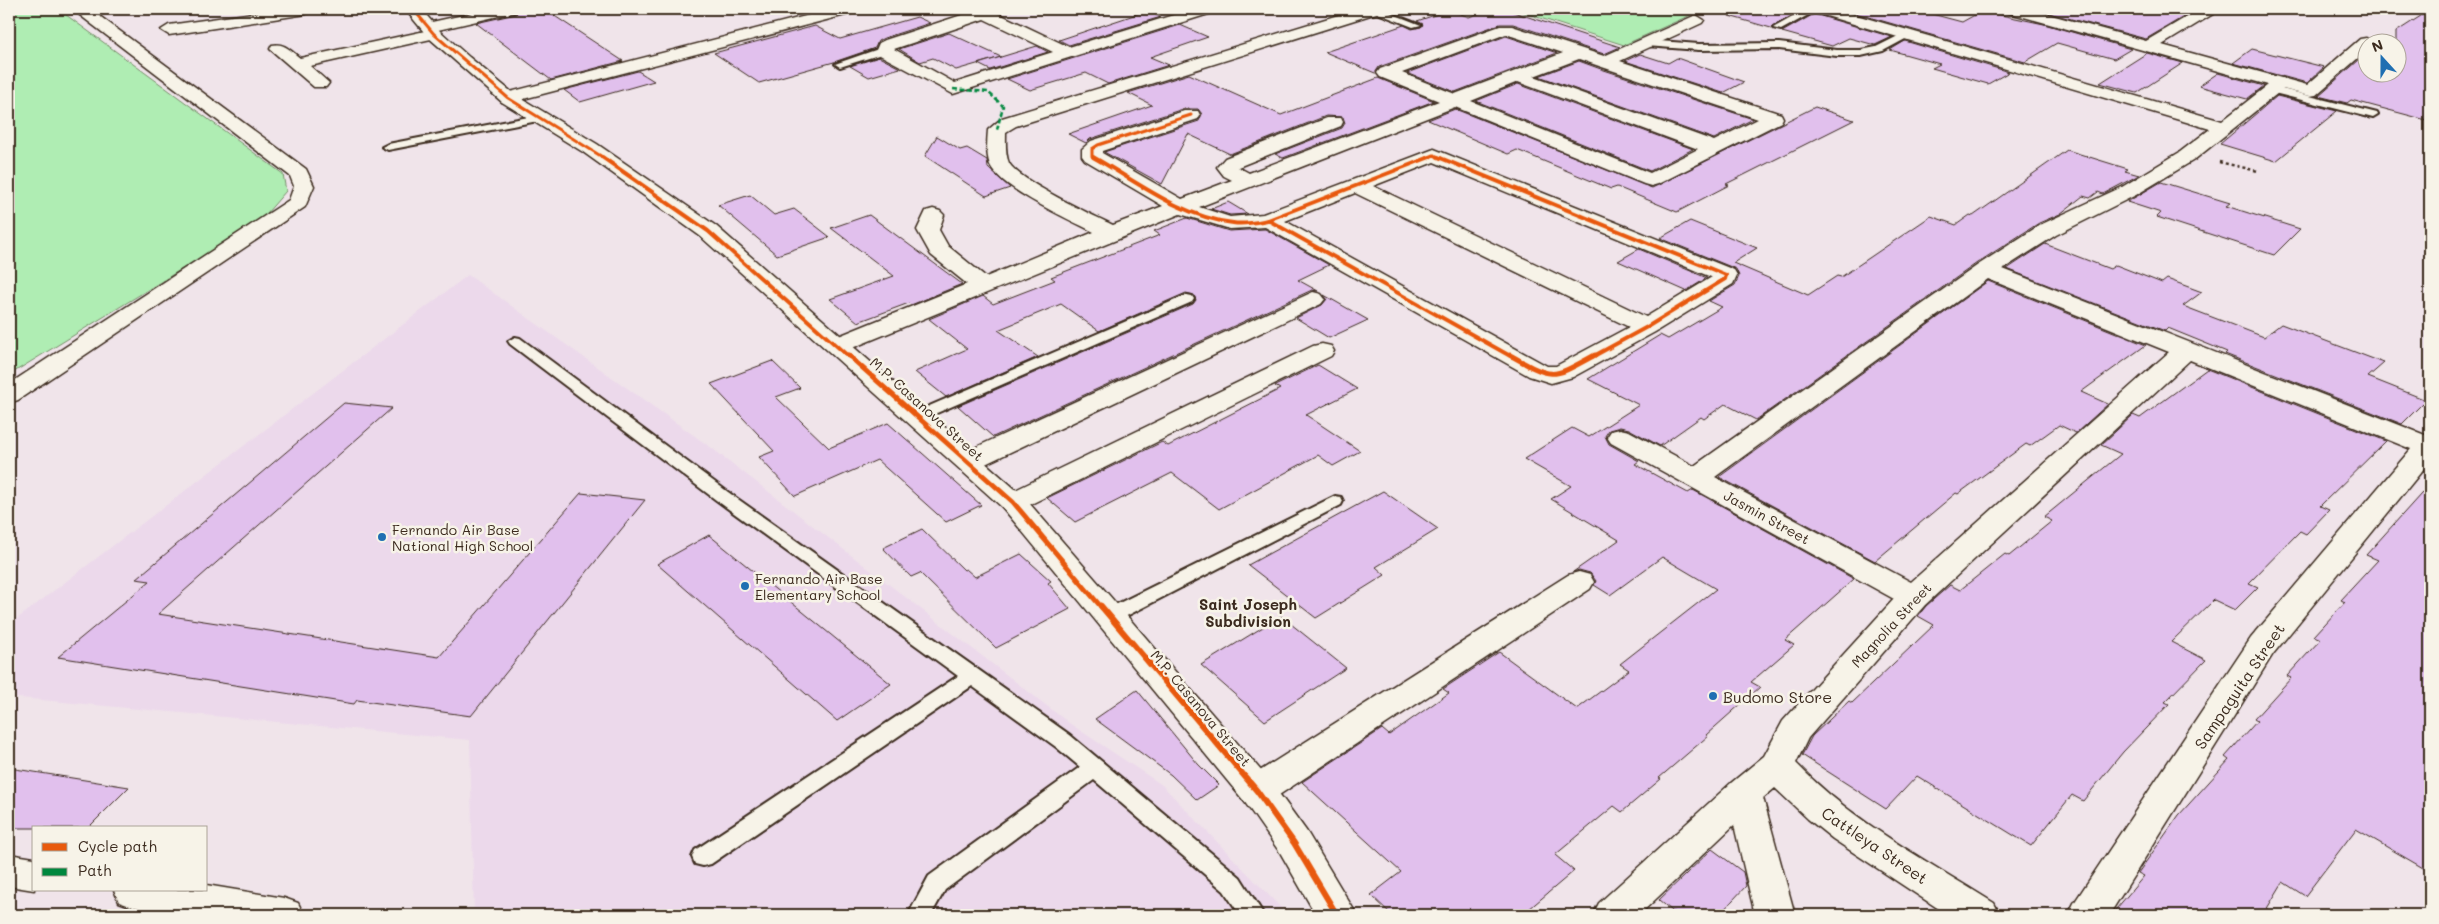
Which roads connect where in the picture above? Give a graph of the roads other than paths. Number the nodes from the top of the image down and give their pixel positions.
1 (80, 9) edge
2 (306, 9) edge
3 (510, 9) edge
4 (851, 9) edge
5 (1209, 9) edge
6 (1373, 9) edge
7 (1814, 9) edge
8 (1819, 9) edge
9 (2013, 9) edge
10 (981, 11) edge
11 (2207, 11) dead end
12 (1155, 13) dead end
13 (1173, 20) junction
14 (1696, 20) dead end
15 (425, 23) edge
16 (1416, 24) dead end
17 (1778, 28) dead end
18 (169, 30) dead end
19 (1906, 35) junction
20 (1646, 43) junction
21 (2148, 46) junction
22 (278, 49) dead end
23 (884, 50) junction
24 (1578, 53) junction
25 (2356, 53) edge
26 (1069, 54) junction
27 (1605, 62) junction
28 (297, 64) junction
29 (840, 64) dead end
30 (1520, 77) junction
31 (320, 83) dead end
32 (2276, 87) junction
33 (508, 98) junction
34 (1455, 101) junction
35 (1191, 115) dead end
36 (2373, 115) dead end
37 (539, 118) junction
38 (1334, 122) dead end
39 (2223, 127) junction
40 (388, 147) dead end
41 (1715, 148) junction
42 (1248, 180) junction
43 (1354, 185) junction
44 (1181, 206) junction
45 (933, 215) dead end
46 (1268, 220) junction
47 (1112, 233) junction
48 (1986, 270) junction
49 (982, 285) junction
50 (1187, 299) dead end
51 (1313, 299) dead end
52 (1647, 327) junction
53 (515, 341) dead end
54 (838, 345) junction
55 (2187, 349) junction
56 (1322, 351) dead end
57 (9, 395) edge
58 (918, 416) junction
59 (1620, 436) dead end
60 (2429, 447) edge
61 (969, 462) junction
62 (1696, 478) junction
63 (1335, 501) dead end
64 (1013, 502) junction
65 (1579, 582) dead end
66 (1914, 597) junction
67 (1108, 617) junction
68 (973, 676) junction
69 (1777, 766) junction
70 (1096, 767) junction
71 (1256, 791) junction
72 (1744, 794) junction
73 (703, 857) dead end
74 (9, 870) edge
75 (32, 874) edge
76 (144, 892) edge
77 (284, 915) edge
78 (919, 915) edge
79 (1253, 915) edge
80 (1337, 915) edge
81 (1613, 915) edge
82 (1775, 915) edge
83 (1980, 915) edge
84 (2088, 915) edge

1 - 57 street
2 - 18 street
3 - 15 street
4 - 33 street
5 - 13 street
6 - 16 lane
6 - 47 street
7 - 17 lane
8 - 19 street
9 - 21 street
10 - 23 street
10 - 26 street
11 - 21 street
12 - 13 street
13 - 26 street
14 - 20 street
15 - 28 street
15 - 33 street, M.P. Casanova Street
19 - 20 lane
19 - 39 street
20 - 27 street
21 - 32 street
22 - 28 street
23 - 26 street
23 - 29 lane
24 - 27 street
24 - 30 street
24 - 34 street
25 - 32 street
27 - 41 street
28 - 31 street
30 - 34 street
30 - 41 street
32 - 36 lane
32 - 39 street
33 - 37 street, M.P. Casanova Street
34 - 41 street
34 - 42 street
35 - 44 street
37 - 40 lane
37 - 54 street, M.P. Casanova Street
38 - 42 street
39 - 48 street
42 - 44 street
43 - 46 street
43 - 52 street
43 - 52 street
44 - 46 street
44 - 47 street
45 - 49 street
46 - 52 street
47 - 49 street
48 - 55 street
48 - 62 street
49 - 54 street
50 - 58 lane
51 - 61 street
53 - 68 lane
54 - 58 street, M.P. Casanova Street
55 - 60 street
55 - 66 street, Magnolia Street
56 - 64 street
58 - 61 street, M.P. Casanova Street
59 - 62 street, Jasmin Street
60 - 84 street, Sampaguita Street
61 - 64 street, M.P. Casanova Street
62 - 66 street, Jasmin Street
63 - 67 lane
64 - 67 street, M.P. Casanova Street
65 - 71 street
66 - 69 street, Magnolia Street
67 - 71 street, M.P. Casanova Street
68 - 70 lane
68 - 73 lane
69 - 72 street, Magnolia Street
69 - 83 street, Cattleya Street
70 - 78 lane
70 - 79 lane
71 - 80 street, M.P. Casanova Street
72 - 81 street, Magnolia Street
72 - 82 street
74 - 75 street
76 - 77 street

